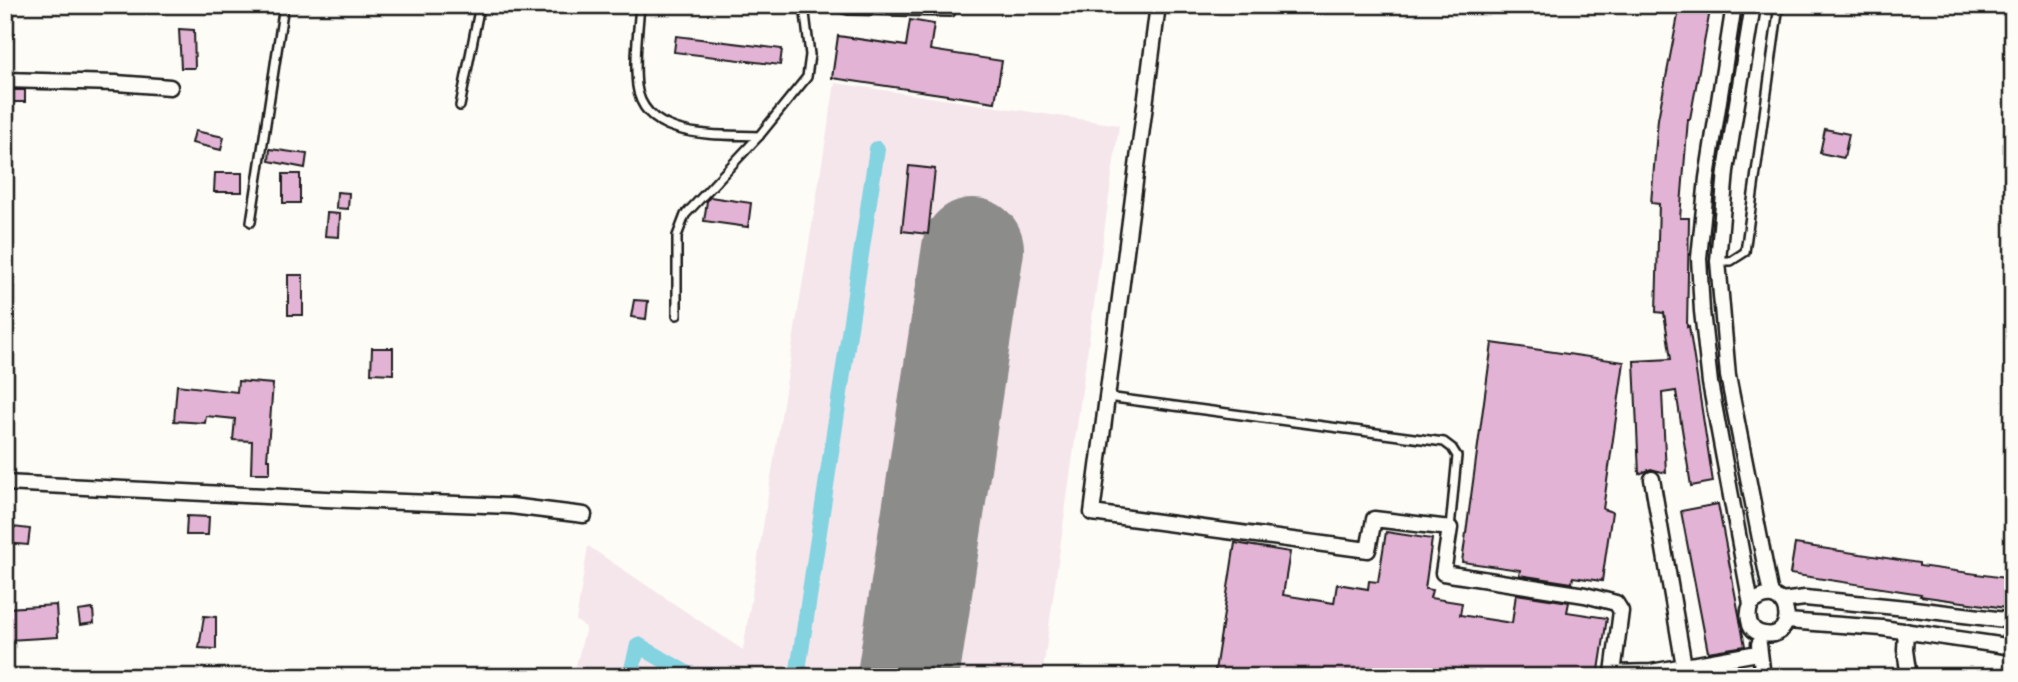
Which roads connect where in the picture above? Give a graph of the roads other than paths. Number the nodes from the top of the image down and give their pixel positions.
1 (284, 5) edge
2 (480, 5) edge
3 (640, 5) edge
4 (804, 5) edge
5 (828, 5) edge
6 (1158, 5) edge
7 (1734, 5) edge
8 (1753, 5) edge
9 (1779, 5) edge
10 (886, 8) edge
11 (951, 12) dead end
12 (5, 80) edge
13 (170, 87) dead end
14 (460, 106) dead end
15 (760, 136) junction
16 (251, 222) dead end
17 (1699, 258) junction
18 (1718, 261) junction
19 (677, 315) dead end
20 (1107, 396) junction
21 (1652, 479) dead end
22 (5, 483) edge
23 (584, 515) dead end
24 (1450, 528) junction
25 (1776, 598) junction
26 (1751, 604) junction
27 (1787, 621) junction
28 (2013, 621) edge
29 (1906, 631) junction
30 (1759, 634) junction
31 (2013, 647) edge
32 (1758, 653) junction
33 (1683, 671) edge
34 (1763, 677) edge
35 (1909, 677) edge

1 - 16 lane
2 - 14 lane
3 - 15 lane
4 - 15 lane
5 - 10 lane
6 - 20 street
7 - 17 street
8 - 18 street
9 - 18 lane
10 - 11 lane
12 - 13 street
15 - 19 lane
17 - 18 street
17 - 26 street
18 - 25 street
20 - 24 lane
20 - 24 street
21 - 33 street
22 - 23 street
24 - 33 street
25 - 26 street
25 - 27 street
25 - 28 street
26 - 30 street
27 - 29 street
27 - 30 street
29 - 31 street
29 - 35 street
30 - 32 street
32 - 33 street
32 - 34 street

